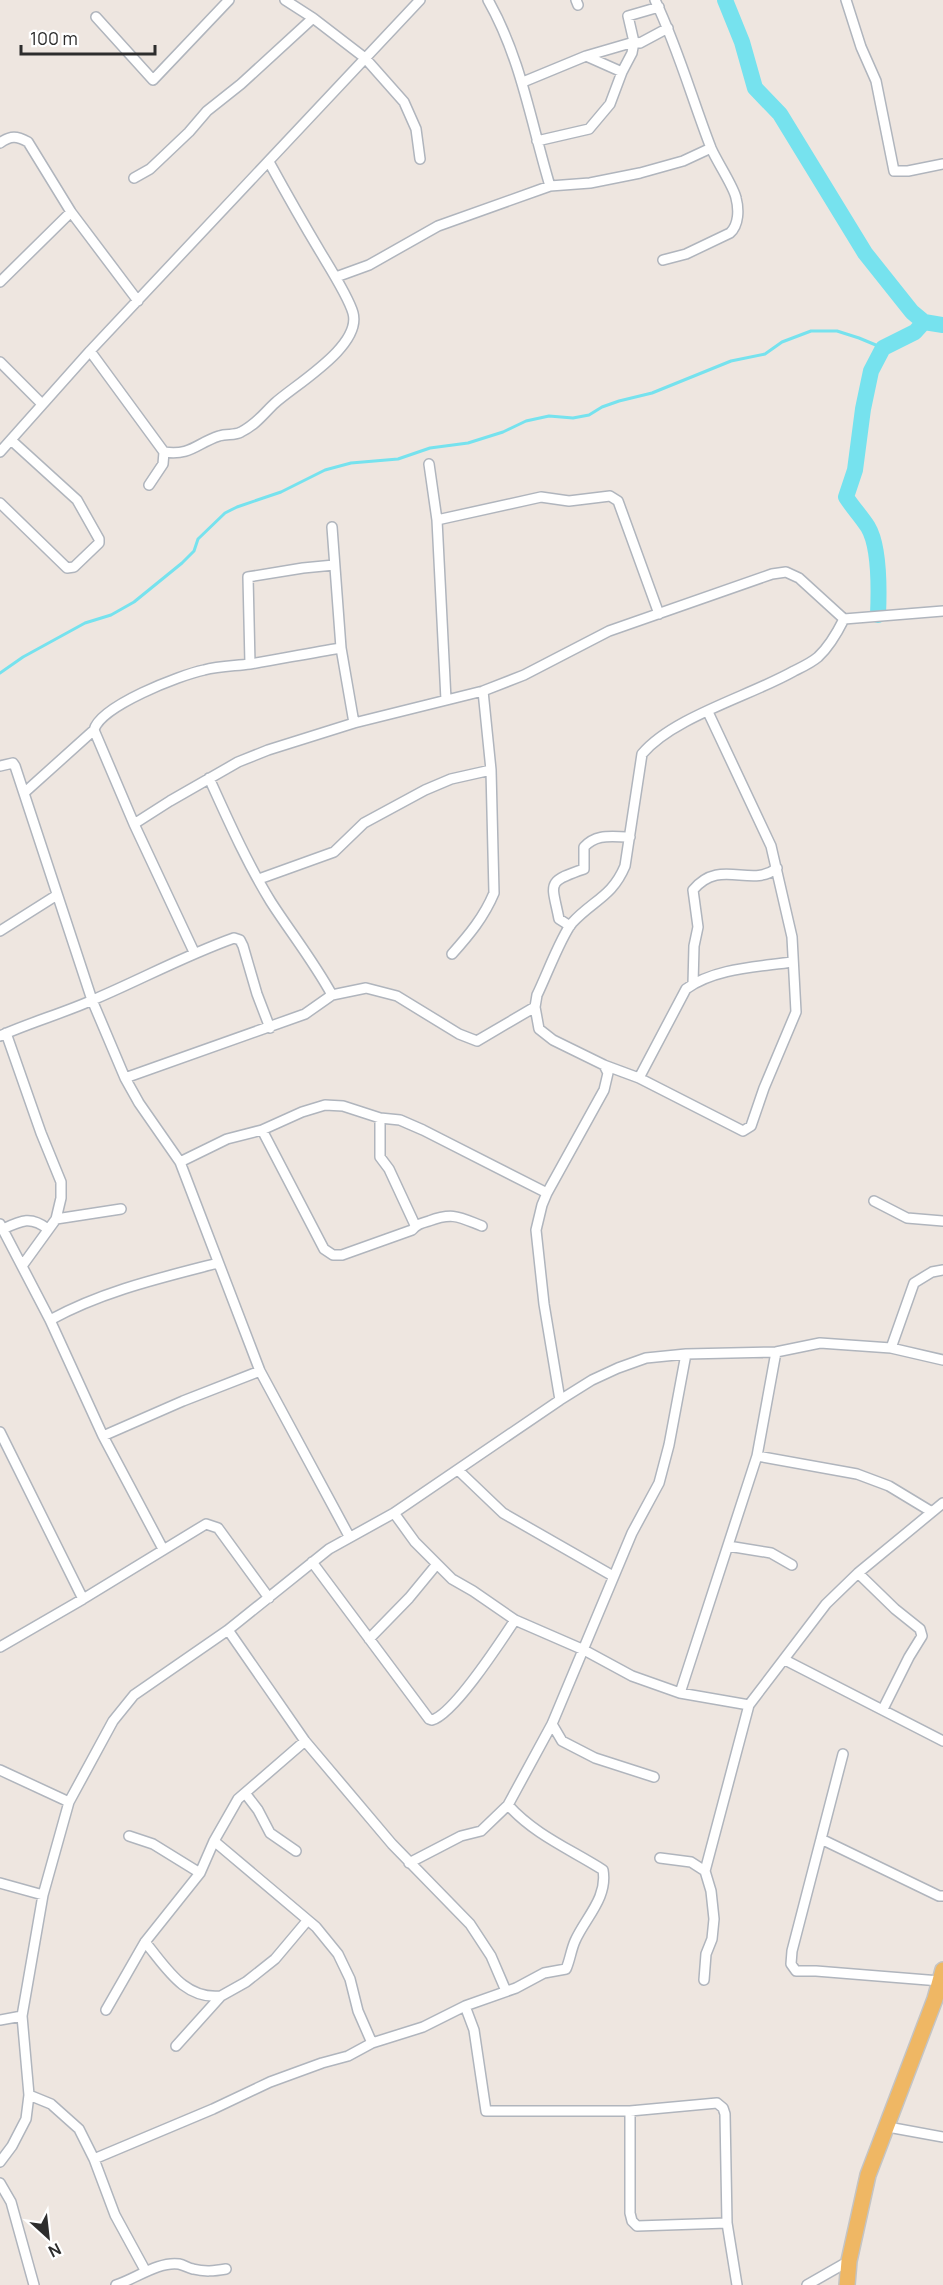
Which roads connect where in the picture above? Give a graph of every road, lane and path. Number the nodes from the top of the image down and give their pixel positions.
1 (229, 0) edge
2 (285, 0) edge
3 (420, 0) edge
4 (488, 0) edge
5 (846, 0) edge
6 (657, 4) edge
7 (96, 17) dead end
8 (313, 18) junction
9 (668, 28) junction
10 (634, 42) junction
11 (586, 56) junction
12 (365, 58) junction
13 (622, 72) junction
14 (523, 82) junction
15 (537, 141) junction
16 (0, 142) edge
17 (711, 148) junction
18 (420, 159) dead end
19 (269, 162) junction
20 (943, 164) edge
21 (134, 178) dead end
22 (550, 186) junction
23 (71, 212) junction
24 (663, 260) dead end
25 (336, 277) junction
26 (0, 282) edge
27 (138, 302) junction
28 (90, 351) junction
29 (0, 362) edge
30 (41, 403) junction
31 (11, 440) junction
32 (0, 452) edge
33 (164, 452) junction
34 (429, 464) dead end
35 (149, 485) dead end
36 (0, 503) edge
37 (437, 520) junction
38 (332, 527) dead end
39 (334, 565) junction
40 (943, 611) edge
41 (659, 614) junction
42 (844, 620) junction
43 (341, 648) junction
44 (250, 664) junction
45 (483, 691) junction
46 (446, 700) junction
47 (708, 712) junction
48 (354, 723) junction
49 (94, 730) junction
50 (0, 766) edge
51 (491, 770) junction
52 (209, 778) junction
53 (24, 793) junction
54 (134, 824) junction
55 (630, 837) junction
56 (777, 868) junction
57 (259, 879) junction
58 (57, 895) junction
59 (570, 926) junction
60 (0, 931) edge
61 (194, 952) junction
62 (452, 954) dead end
63 (792, 962) junction
64 (693, 984) junction
65 (332, 995) junction
66 (92, 1000) junction
67 (535, 1007) junction
68 (270, 1028) junction
69 (3, 1035) edge
70 (604, 1065) junction
71 (125, 1078) junction
72 (639, 1078) junction
73 (380, 1118) junction
74 (262, 1130) junction
75 (180, 1162) junction
76 (547, 1193) junction
77 (874, 1201) dead end
78 (121, 1209) dead end
79 (56, 1219) junction
80 (943, 1221) edge
81 (416, 1226) junction
82 (482, 1226) dead end
83 (2, 1227) edge
84 (48, 1230) junction
85 (218, 1263) junction
86 (22, 1266) junction
87 (943, 1270) edge
88 (50, 1320) junction
89 (891, 1348) junction
90 (776, 1353) junction
91 (686, 1354) junction
92 (943, 1360) edge
93 (260, 1371) junction
94 (560, 1400) junction
95 (0, 1432) edge
96 (103, 1437) junction
97 (756, 1456) junction
98 (458, 1470) junction
99 (943, 1503) edge
100 (932, 1512) junction
101 (394, 1513) junction
102 (349, 1536) junction
103 (728, 1546) junction
104 (163, 1549) junction
105 (312, 1562) junction
106 (437, 1564) junction
107 (792, 1565) dead end
108 (858, 1573) junction
109 (613, 1576) junction
110 (269, 1598) junction
111 (83, 1599) junction
112 (515, 1620) junction
113 (228, 1630) junction
114 (369, 1639) junction
115 (0, 1647) edge
116 (584, 1650) junction
117 (785, 1660) junction
118 (680, 1693) junction
119 (749, 1705) junction
120 (883, 1709) junction
121 (552, 1724) junction
122 (305, 1741) junction
123 (943, 1741) edge
124 (843, 1754) dead end
125 (0, 1770) edge
126 (654, 1777) dead end
127 (245, 1793) junction
128 (69, 1802) junction
129 (508, 1805) junction
130 (129, 1836) dead end
131 (822, 1839) junction
132 (214, 1841) junction
133 (296, 1851) dead end
134 (660, 1858) dead end
135 (409, 1863) junction
136 (705, 1871) junction
137 (200, 1873) junction
138 (0, 1883) edge
139 (42, 1895) junction
140 (943, 1896) edge
141 (308, 1921) junction
142 (145, 1942) junction
143 (941, 1976) edge
144 (704, 1980) dead end
145 (506, 1991) junction
146 (221, 1996) junction
147 (465, 2006) junction
148 (106, 2010) dead end
149 (22, 2016) junction
150 (0, 2020) edge
151 (372, 2043) junction
152 (176, 2046) dead end
153 (29, 2095) junction
154 (630, 2111) junction
155 (888, 2127) junction
156 (943, 2138) edge
157 (94, 2159) junction
158 (0, 2162) edge
159 (0, 2183) edge
160 (727, 2223) junction
161 (849, 2261) junction
162 (226, 2269) dead end
163 (145, 2270) junction
164 (34, 2285) edge
165 (116, 2285) edge
166 (737, 2285) edge
167 (807, 2285) edge
168 (848, 2285) edge

1 - 7 street
2 - 8 street
3 - 12 street
4 - 14 street
5 - 20 street
6 - 9 street
6 - 10 street
8 - 12 street
8 - 21 street
9 - 10 street
9 - 17 street
10 - 11 street
10 - 13 street
11 - 13 street
11 - 14 street
12 - 18 street
12 - 19 street
13 - 15 street
14 - 15 street
15 - 22 street
16 - 23 street
17 - 22 street
17 - 24 street
19 - 25 street
19 - 27 street
22 - 25 street
23 - 26 street
23 - 27 street
25 - 33 street
27 - 28 street
28 - 30 street
28 - 33 street
29 - 30 street
30 - 31 street
31 - 32 street
31 - 36 street
33 - 35 street
34 - 37 street
37 - 41 street
37 - 46 street
38 - 39 street
39 - 43 street
39 - 44 street
40 - 42 street
41 - 42 street
41 - 45 street
42 - 47 street
43 - 44 street
43 - 48 street
44 - 49 street
45 - 46 street
45 - 51 street
46 - 48 street
47 - 55 street
47 - 56 street
48 - 52 street
49 - 53 street
49 - 54 street
50 - 53 street
51 - 57 street
51 - 62 street
52 - 54 street
52 - 57 street
53 - 58 street
54 - 61 street
55 - 59 street
55 - 59 street
56 - 63 street
56 - 64 street
57 - 65 street
58 - 60 street
58 - 66 street
59 - 67 street
61 - 66 street
61 - 68 street
63 - 64 street
63 - 72 street
64 - 72 street
65 - 67 street
65 - 68 street
66 - 69 street
66 - 71 street
67 - 70 street
68 - 71 street
69 - 79 street
70 - 72 street
70 - 76 street
71 - 75 street
73 - 74 street
73 - 76 street
73 - 81 street
74 - 75 street
74 - 81 street
75 - 85 street
76 - 94 street
77 - 80 street
78 - 79 street
79 - 84 street
81 - 82 street
83 - 84 street
83 - 86 street
84 - 86 street
85 - 88 street
85 - 93 street
86 - 88 street
87 - 89 street
88 - 96 street
89 - 90 street
89 - 92 street
90 - 91 street
90 - 97 street
91 - 94 street
91 - 109 street
93 - 96 street
93 - 102 street
94 - 98 street
95 - 111 street
96 - 104 street
97 - 100 street
97 - 103 street
98 - 101 street
98 - 109 street
99 - 100 street
100 - 108 street
101 - 102 street
101 - 106 street
102 - 105 street
103 - 107 street
103 - 118 street
104 - 110 street
104 - 111 street
105 - 110 street
105 - 114 street
106 - 112 street
106 - 114 street
108 - 117 street
108 - 120 street
109 - 116 street
110 - 113 street
111 - 115 street
112 - 114 street
112 - 116 street
113 - 122 street
113 - 128 street
116 - 118 street
116 - 121 street
117 - 119 street
117 - 120 street
118 - 119 street
119 - 136 street
120 - 123 street
121 - 126 street
121 - 129 street
122 - 127 street
122 - 135 street
124 - 131 street
125 - 128 street
127 - 132 street
127 - 133 street
128 - 139 street
129 - 135 street
129 - 145 street
130 - 137 street
131 - 140 street
131 - 143 street
132 - 137 street
132 - 141 street
134 - 136 street
135 - 145 street
136 - 144 street
137 - 142 street
138 - 139 street
139 - 149 street
141 - 146 street
141 - 151 street
142 - 146 street
142 - 148 street
143 - 155 main road
145 - 147 street
146 - 152 street
147 - 151 street
147 - 154 street
149 - 150 street
149 - 153 street
151 - 157 street
153 - 157 street
153 - 158 street
154 - 160 street
154 - 160 street
155 - 156 street
155 - 161 main road
157 - 163 street
159 - 164 street
160 - 166 street
161 - 167 street
161 - 168 main road
162 - 163 street
163 - 165 street

